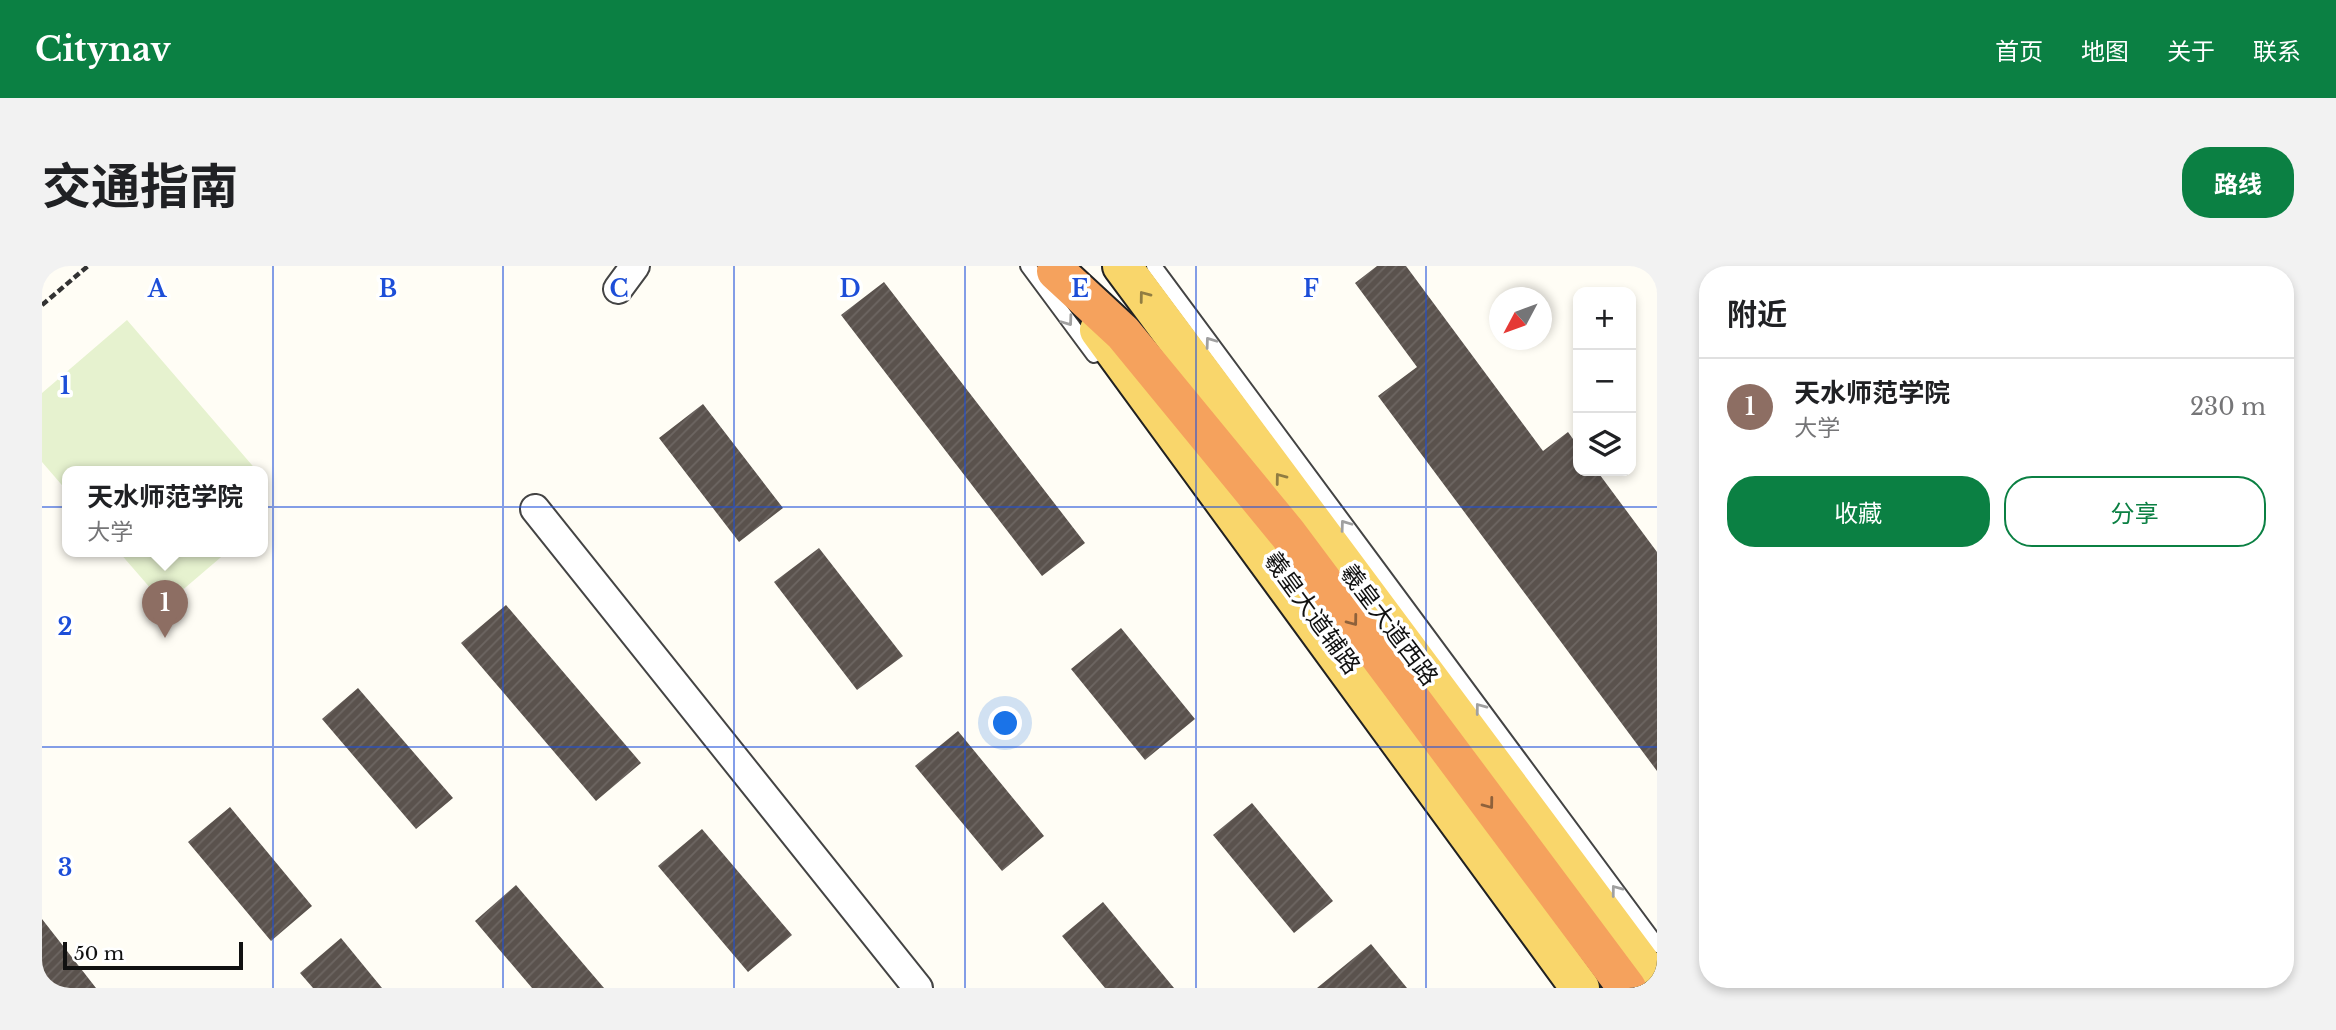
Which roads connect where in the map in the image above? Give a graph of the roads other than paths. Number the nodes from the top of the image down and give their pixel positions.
1 (635, 266) edge
2 (1122, 266) edge
3 (1154, 266) edge
4 (1046, 268) edge
5 (618, 289) dead end
6 (1105, 370) dead end
7 (535, 509) dead end
8 (1657, 945) edge
9 (1657, 985) edge
10 (918, 988) edge
11 (1580, 988) edge
12 (1627, 988) edge

1 - 5 street
9 -> 2 main road, 羲皇大道西路
8 -> 3 lane
4 -> 6 lane
4 - 11 main road
4 -> 12 highway
7 - 10 street

